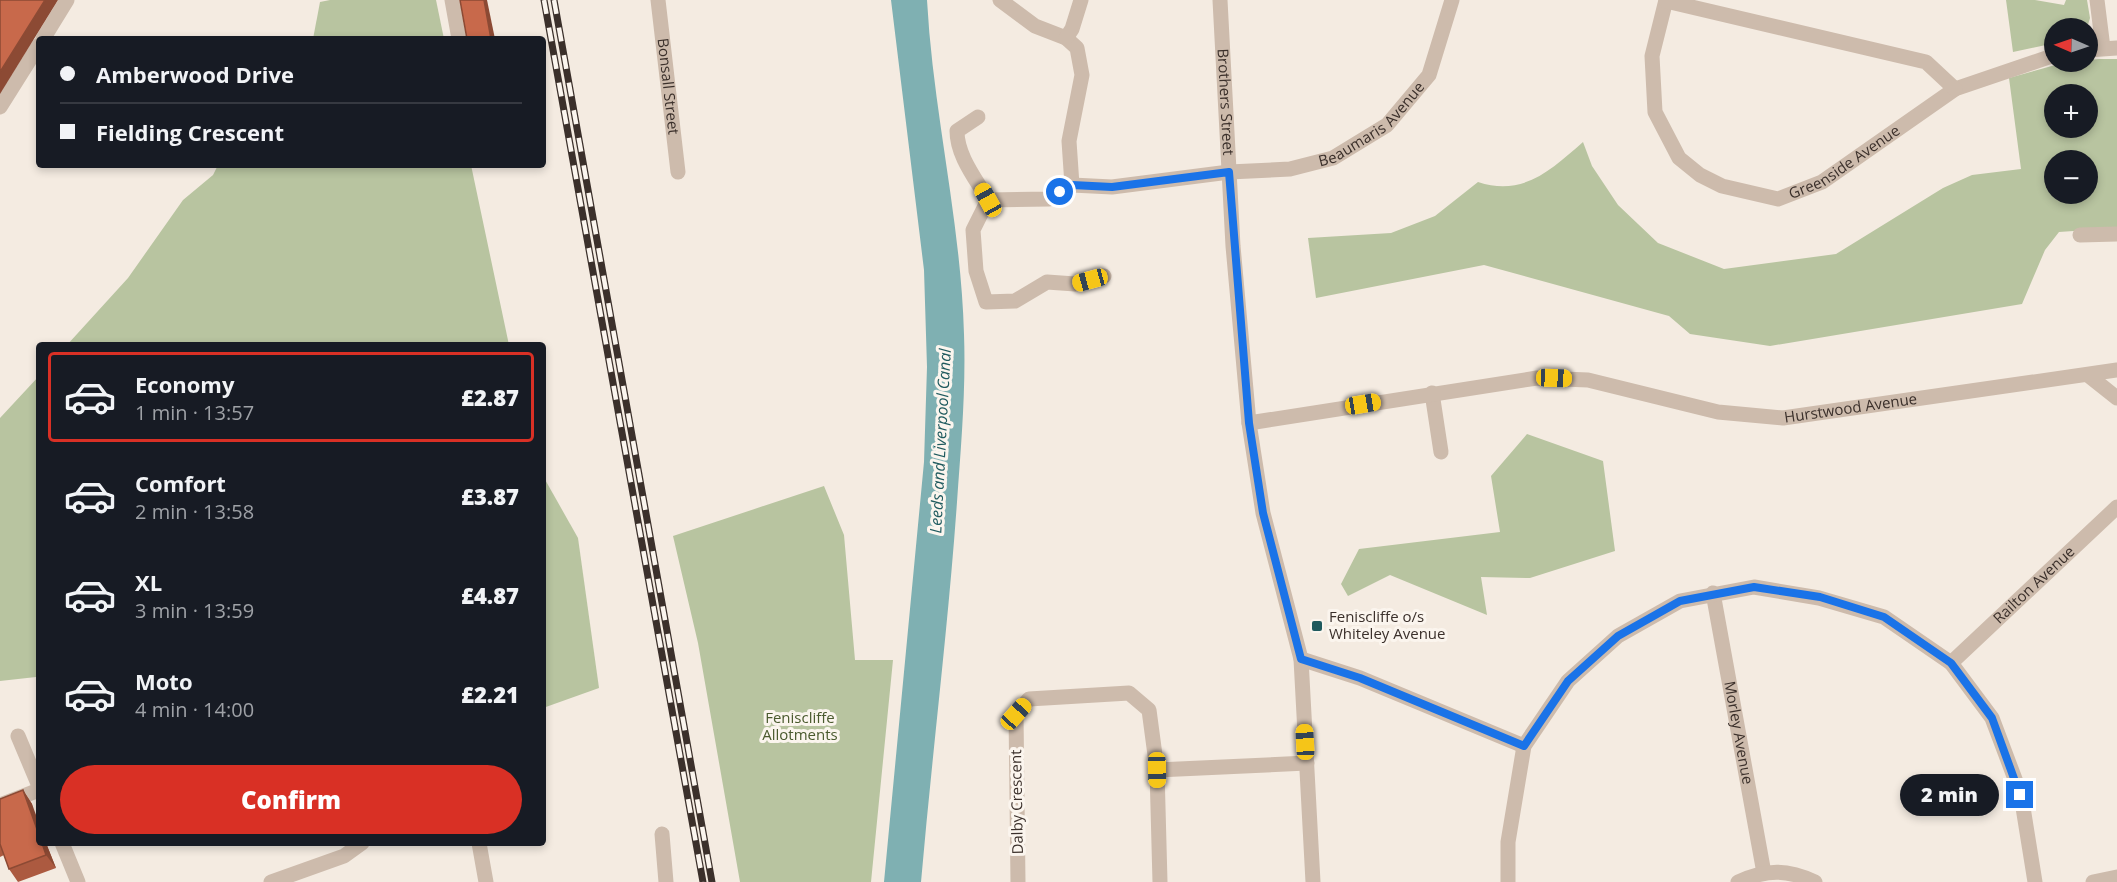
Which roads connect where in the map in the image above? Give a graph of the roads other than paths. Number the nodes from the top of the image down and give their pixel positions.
1 (68, 0) edge
2 (452, 0) edge
3 (657, 0) edge
4 (1000, 0) edge
5 (1081, 0) edge
6 (1220, 0) edge
7 (1452, 0) edge
8 (2097, 0) edge
9 (1666, 1) edge
10 (45, 36) edge
11 (458, 36) edge
12 (1066, 38) junction
13 (2103, 49) edge
14 (36, 50) edge
15 (2044, 59) edge
16 (1955, 89) junction
17 (0, 107) edge
18 (978, 117) dead end
19 (678, 172) dead end
20 (1229, 172) junction
21 (1072, 185) junction
22 (988, 200) junction
23 (2117, 234) edge
24 (2080, 236) dead end
25 (1104, 276) dead end
26 (2117, 370) edge
27 (2088, 375) junction
28 (1432, 393) junction
29 (2117, 398) edge
30 (1249, 423) junction
31 (1441, 452) dead end
32 (2117, 507) edge
33 (1713, 593) junction
34 (1301, 659) junction
35 (1951, 663) junction
36 (18, 736) dead end
37 (1524, 746) junction
38 (1306, 763) junction
39 (1157, 770) junction
40 (36, 781) edge
41 (36, 789) edge
42 (0, 805) edge
43 (662, 834) dead end
44 (63, 846) edge
45 (358, 846) edge
46 (480, 846) edge
47 (1764, 873) junction
48 (2117, 877) edge
49 (78, 882) edge
50 (271, 882) edge
51 (486, 882) edge
52 (666, 882) edge
53 (1018, 882) edge
54 (1160, 882) edge
55 (1312, 882) edge
56 (1508, 882) edge
57 (1738, 882) edge
58 (1815, 882) edge
59 (2035, 882) edge
60 (2093, 882) edge

1 - 10 street
2 - 11 street
3 - 19 street, Bonsall Street
4 - 12 street
5 - 12 street
6 - 20 street, Brothers Street
7 - 20 street, Beaumaris Avenue
8 - 13 street
9 - 16 street, Greenside Avenue
9 - 16 street, Greenside Avenue
12 - 21 street
14 - 17 street
15 - 16 street, Greenside Avenue
18 - 22 street
20 - 21 street, Beaumaris Avenue
20 - 30 street, Brothers Street
21 - 22 street
22 - 25 street
23 - 24 street
26 - 27 street, Hurstwood Avenue
27 - 28 street, Hurstwood Avenue
27 - 29 street
28 - 30 street, Hurstwood Avenue
28 - 31 street
30 - 34 street, Brothers Street
32 - 35 street, Railton Avenue
33 - 35 street
33 - 37 street
33 - 47 street, Morley Avenue
34 - 37 street
34 - 38 street, Brothers Street
35 - 59 street
36 - 40 street
37 - 56 street
38 - 39 street
38 - 55 street, Brothers Street
39 - 53 street, Dalby Crescent
39 - 54 street, Dalby Crescent
41 - 42 street
43 - 52 street
44 - 49 street
45 - 50 street
46 - 51 street
47 - 57 street
47 - 58 street
48 - 60 street

